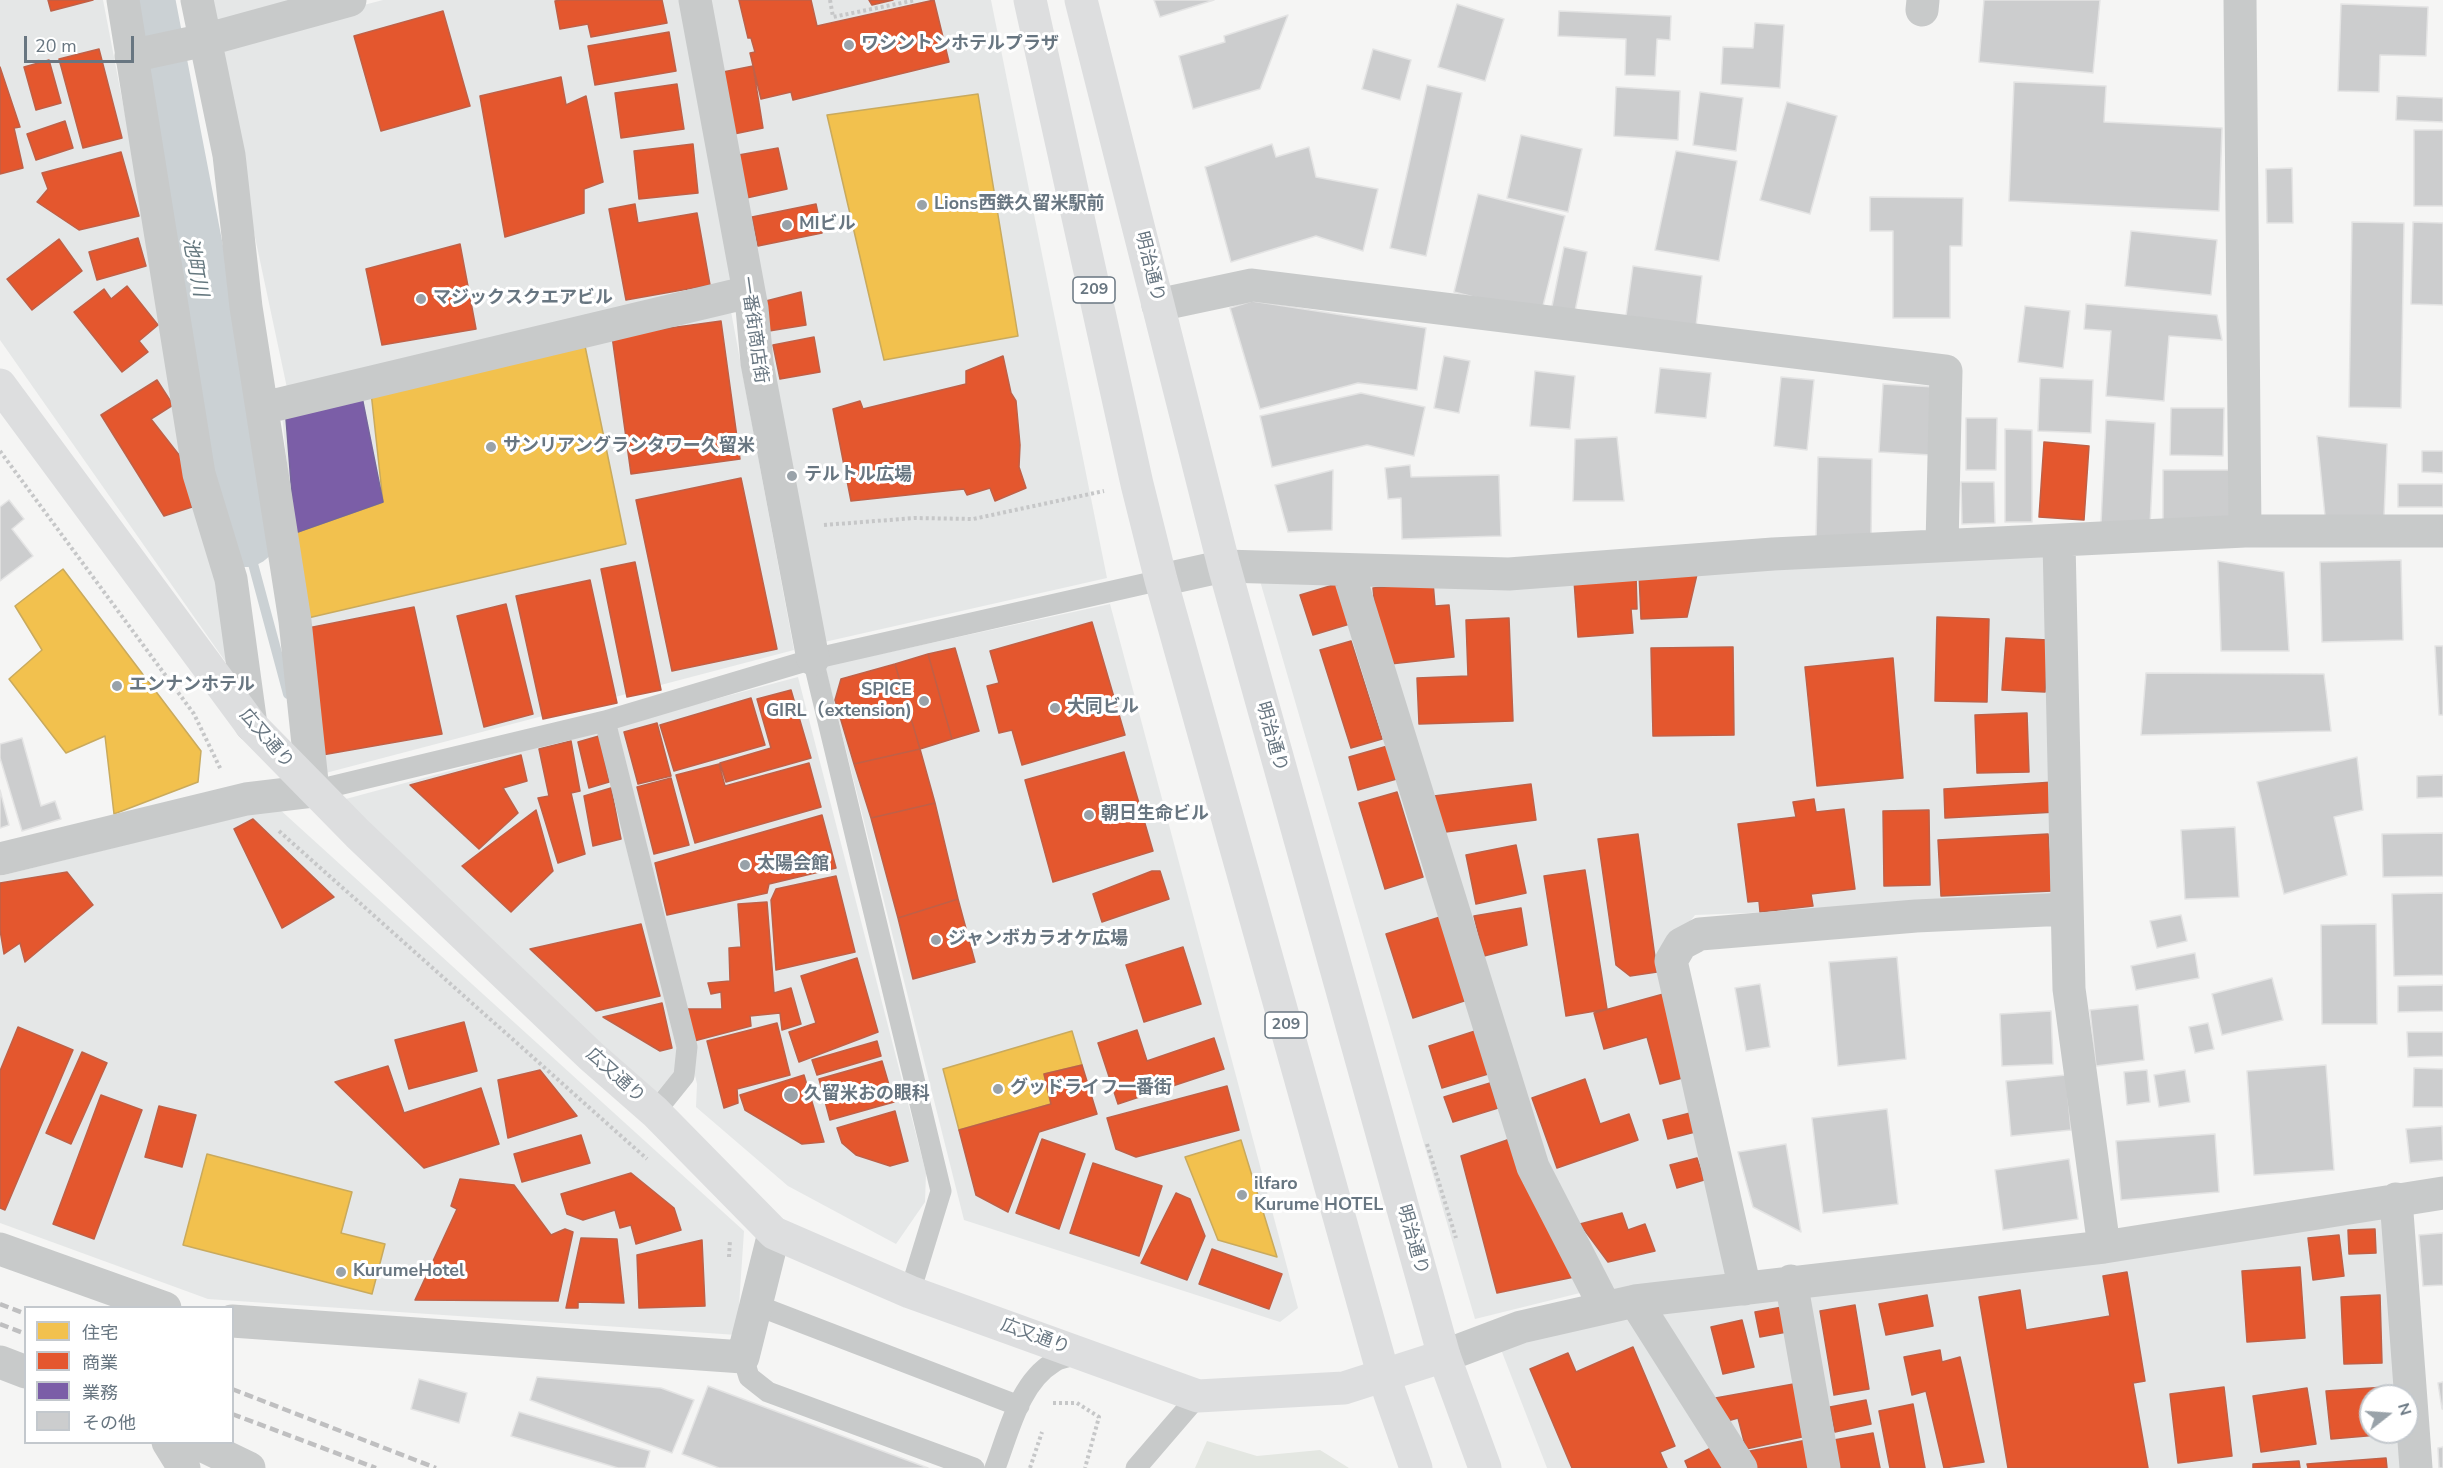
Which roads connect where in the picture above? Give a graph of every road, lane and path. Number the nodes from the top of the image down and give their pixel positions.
1 (123, 0) edge
2 (197, 0) edge
3 (350, 0) edge
4 (695, 0) edge
5 (830, 0) edge
6 (916, 0) edge
7 (1030, 0) edge
8 (1081, 0) edge
9 (2240, 0) edge
10 (204, 40) junction
11 (132, 56) junction
12 (749, 292) junction
13 (1158, 305) junction
14 (0, 385) edge
15 (263, 408) junction
16 (0, 451) edge
17 (1137, 483) junction
18 (788, 529) junction
19 (2245, 531) junction
20 (2443, 531) edge
21 (2059, 542) junction
22 (1942, 545) junction
23 (1224, 566) junction
24 (1348, 571) junction
25 (1161, 580) junction
26 (813, 659) junction
27 (605, 720) junction
28 (251, 725) junction
29 (225, 776) dead end
30 (313, 791) junction
31 (273, 825) dead end
32 (0, 859) edge
33 (2067, 909) junction
34 (656, 1112) junction
35 (1427, 1143) dead end
36 (650, 1161) dead end
37 (2443, 1193) edge
38 (2396, 1199) junction
39 (730, 1232) dead end
40 (774, 1233) junction
41 (1456, 1238) dead end
42 (2104, 1247) junction
43 (0, 1249) edge
44 (729, 1266) dead end
45 (1791, 1281) junction
46 (1745, 1289) junction
47 (910, 1292) junction
48 (1620, 1304) junction
49 (756, 1305) junction
50 (159, 1306) edge
51 (234, 1321) edge
52 (1082, 1354) junction
53 (1444, 1356) junction
54 (743, 1357) junction
55 (0, 1362) edge
56 (24, 1371) edge
57 (1384, 1377) junction
58 (1198, 1396) junction
59 (1019, 1406) junction
60 (1048, 1413) dead end
61 (1045, 1424) dead end
62 (169, 1444) edge
63 (197, 1444) edge
64 (184, 1468) edge
65 (249, 1468) edge
66 (974, 1468) edge
67 (995, 1468) edge
68 (1030, 1468) edge
69 (1085, 1468) edge
70 (1136, 1468) edge
71 (1416, 1468) edge
72 (1485, 1468) edge
73 (1742, 1468) edge
74 (1824, 1468) edge
75 (2416, 1468) edge

1 - 11 street
2 - 10 street
3 - 10 street
4 - 12 street, 一番街商店街
5 - 6 path
7 - 17 main road, 209
8 - 13 main road, 明治通り
9 - 19 street
10 - 11 street
10 - 15 street
11 - 28 street
12 - 15 street
12 - 18 street, 一番街商店街
13 - 22 street
13 - 23 main road, 明治通り
14 - 28 main road, 広又通り
15 - 30 street
16 - 29 path
17 - 18 path
17 - 25 main road, 209
18 - 26 street, 一番街商店街
19 - 20 street
19 - 21 street
21 - 22 street
21 - 33 street
22 - 24 street
23 - 24 street
23 - 25 street
23 - 53 main road, 明治通り
24 - 48 street
25 - 26 lane
25 - 57 main road, 209
26 - 27 lane
26 - 47 lane
27 - 30 lane
27 - 34 lane
28 - 30 main road, 広又通り
30 - 32 street
30 - 34 main road, 広又通り
31 - 36 path
33 - 42 street
33 - 46 street
34 - 40 main road, 広又通り
35 - 41 path
37 - 38 street
38 - 42 street
38 - 75 street
39 - 44 path
40 - 47 main road, 広又通り
40 - 49 street
42 - 45 street
43 - 50 street
45 - 46 street
45 - 74 street
46 - 48 street
47 - 52 main road, 広又通り
48 - 53 street
48 - 73 street
49 - 54 street
49 - 59 lane
51 - 54 street
52 - 58 main road, 広又通り
52 - 59 lane
53 - 57 main road, 広又通り
53 - 72 main road, 明治通り
54 - 66 lane
55 - 56 street
57 - 58 main road, 広又通り
57 - 71 main road, 209
58 - 70 lane
59 - 67 lane
60 - 69 path
61 - 68 path
62 - 64 street
63 - 65 street

